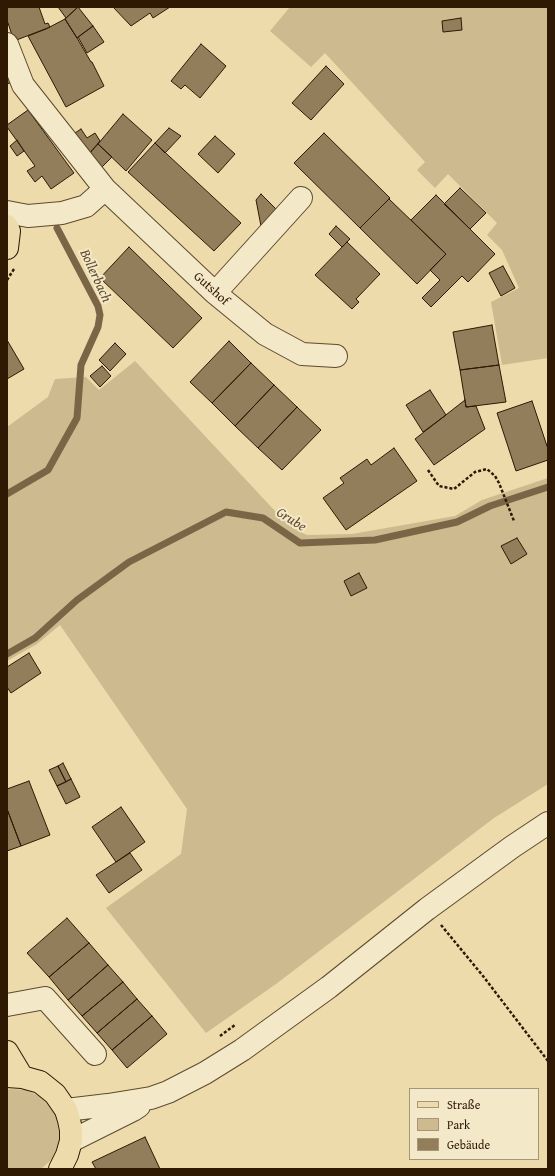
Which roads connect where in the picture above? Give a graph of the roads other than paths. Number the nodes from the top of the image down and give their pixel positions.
1 (7, 44) edge
2 (105, 189) junction
3 (301, 198) dead end
4 (7, 212) edge
5 (7, 226) edge
6 (7, 248) edge
7 (215, 293) junction
8 (336, 356) dead end
9 (548, 823) edge
10 (7, 1005) edge
11 (7, 1052) edge
12 (95, 1054) dead end
13 (14, 1076) edge
14 (151, 1098) junction
15 (66, 1110) junction
16 (71, 1141) junction
17 (60, 1169) edge

1 - 2 street, Gutshof
2 - 4 street
2 - 7 street, Gutshof
3 - 7 street
5 - 6 main road
7 - 8 street, Gutshof
9 - 14 street
10 - 12 street
11 - 13 main road
13 - 15 main road
14 - 15 street
14 - 16 street
15 - 16 main road
16 - 17 main road

